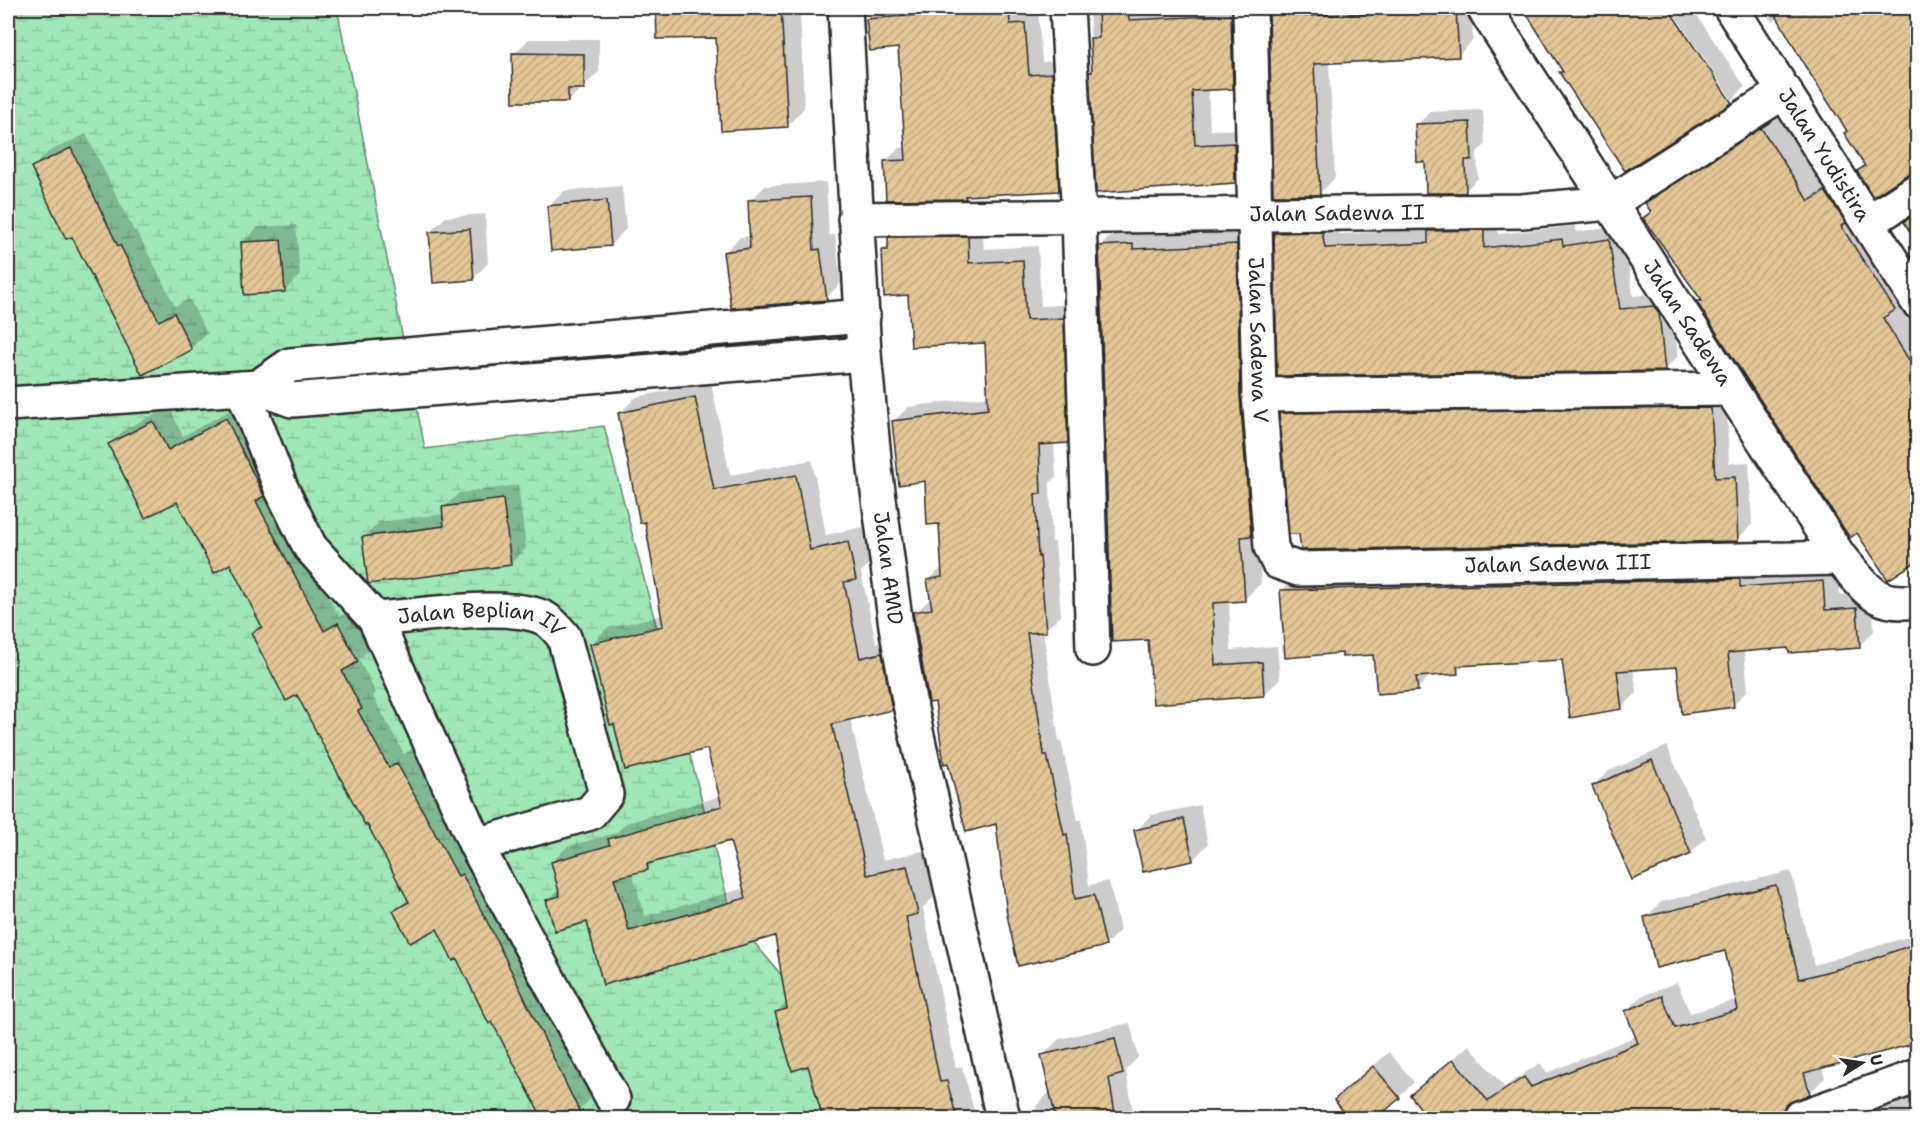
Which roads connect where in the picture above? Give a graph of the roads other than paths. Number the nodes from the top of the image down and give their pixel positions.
1 (845, 8) edge
2 (1067, 8) edge
3 (1250, 8) edge
4 (1484, 8) edge
5 (1731, 8) edge
6 (1785, 91) junction
7 (1917, 190) edge
8 (1610, 203) junction
9 (1255, 215) junction
10 (1079, 217) junction
11 (855, 219) junction
12 (1869, 222) junction
13 (1917, 302) edge
14 (863, 316) junction
15 (864, 354) junction
16 (250, 388) junction
17 (1730, 389) junction
18 (1259, 395) junction
19 (8, 404) edge
20 (1840, 558) junction
21 (1278, 562) joint
22 (1917, 601) edge
23 (375, 619) junction
24 (1094, 649) dead end
25 (476, 845) junction
26 (1917, 1076) edge
27 (613, 1099) dead end
28 (1003, 1119) edge
29 (1799, 1119) edge

1 - 11 street, Jalan AMD
2 - 10 street
3 - 9 street, Jalan Sadewa V
4 - 8 street, Jalan Sadewa
5 - 6 street, Jalan Yudistira
6 - 8 street, Jalan Sadewa II
6 - 12 street, Jalan Yudistira
7 - 12 street
8 - 9 street, Jalan Sadewa II
8 - 17 street, Jalan Sadewa
9 - 10 street, Jalan Sadewa II
9 - 18 street, Jalan Sadewa V
10 - 11 street, Jalan Sadewa II
10 - 24 street
11 - 14 street, Jalan AMD
12 - 13 street, Jalan Yudistira
14 - 15 street, Jalan AMD
14 - 16 street
15 - 16 street
15 - 28 street, Jalan AMD
16 - 19 street
16 - 23 street
17 - 18 street
17 - 20 street, Jalan Sadewa
18 - 21 street, Jalan Sadewa V
20 - 21 street, Jalan Sadewa III
20 - 22 street, Jalan Sadewa
23 - 25 street
23 - 25 street, Jalan Beplian IV
25 - 27 street
26 - 29 street

